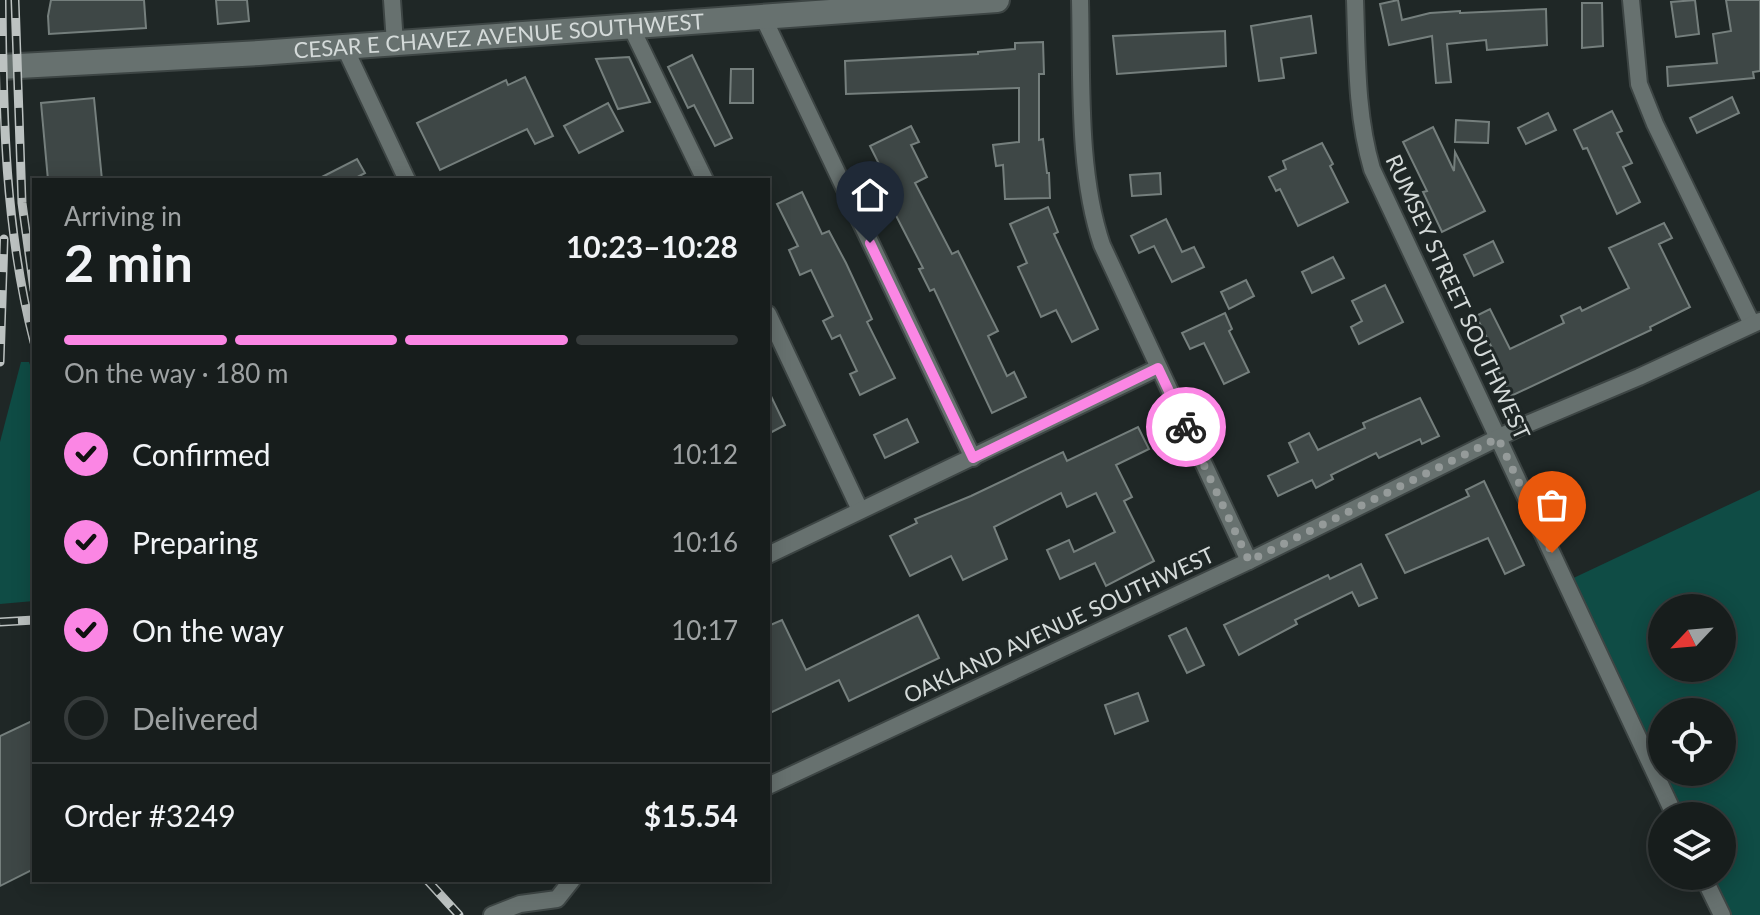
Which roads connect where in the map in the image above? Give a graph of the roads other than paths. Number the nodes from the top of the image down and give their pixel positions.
1 (392, 0) edge
2 (997, 0) edge
3 (1080, 0) edge
4 (1355, 0) edge
5 (1631, 0) edge
6 (736, 10) edge
7 (763, 17) junction
8 (631, 27) junction
9 (395, 43) junction
10 (344, 46) junction
11 (0, 67) edge
12 (406, 178) edge
13 (704, 178) edge
14 (770, 318) edge
15 (1756, 322) edge
16 (1158, 368) junction
17 (1498, 438) junction
18 (973, 458) junction
19 (860, 510) junction
20 (770, 554) edge
21 (1249, 561) junction
22 (770, 785) edge
23 (1668, 802) edge
24 (570, 882) edge
25 (1710, 890) edge
26 (492, 915) edge
27 (1722, 915) edge

1 - 9 street
2 - 7 main road, CESAR E CHAVEZ AVENUE SOUTHWEST
3 - 16 street
4 - 17 street, RUMSEY STREET SOUTHWEST
5 - 15 street
6 - 7 main road, CESAR E CHAVEZ AVENUE SOUTHWEST
6 - 8 main road, CESAR E CHAVEZ AVENUE SOUTHWEST
7 - 18 street
8 - 9 main road, CESAR E CHAVEZ AVENUE SOUTHWEST
8 - 13 street
9 - 10 main road, CESAR E CHAVEZ AVENUE SOUTHWEST
10 - 11 main road, CESAR E CHAVEZ AVENUE SOUTHWEST
10 - 12 street
14 - 19 street
15 - 17 street, OAKLAND AVENUE SOUTHWEST
16 - 18 street
16 - 21 street
17 - 21 street, OAKLAND AVENUE SOUTHWEST
17 - 23 street, RUMSEY STREET SOUTHWEST
18 - 19 street
19 - 20 street
21 - 22 street, OAKLAND AVENUE SOUTHWEST
24 - 26 street
25 - 27 street

